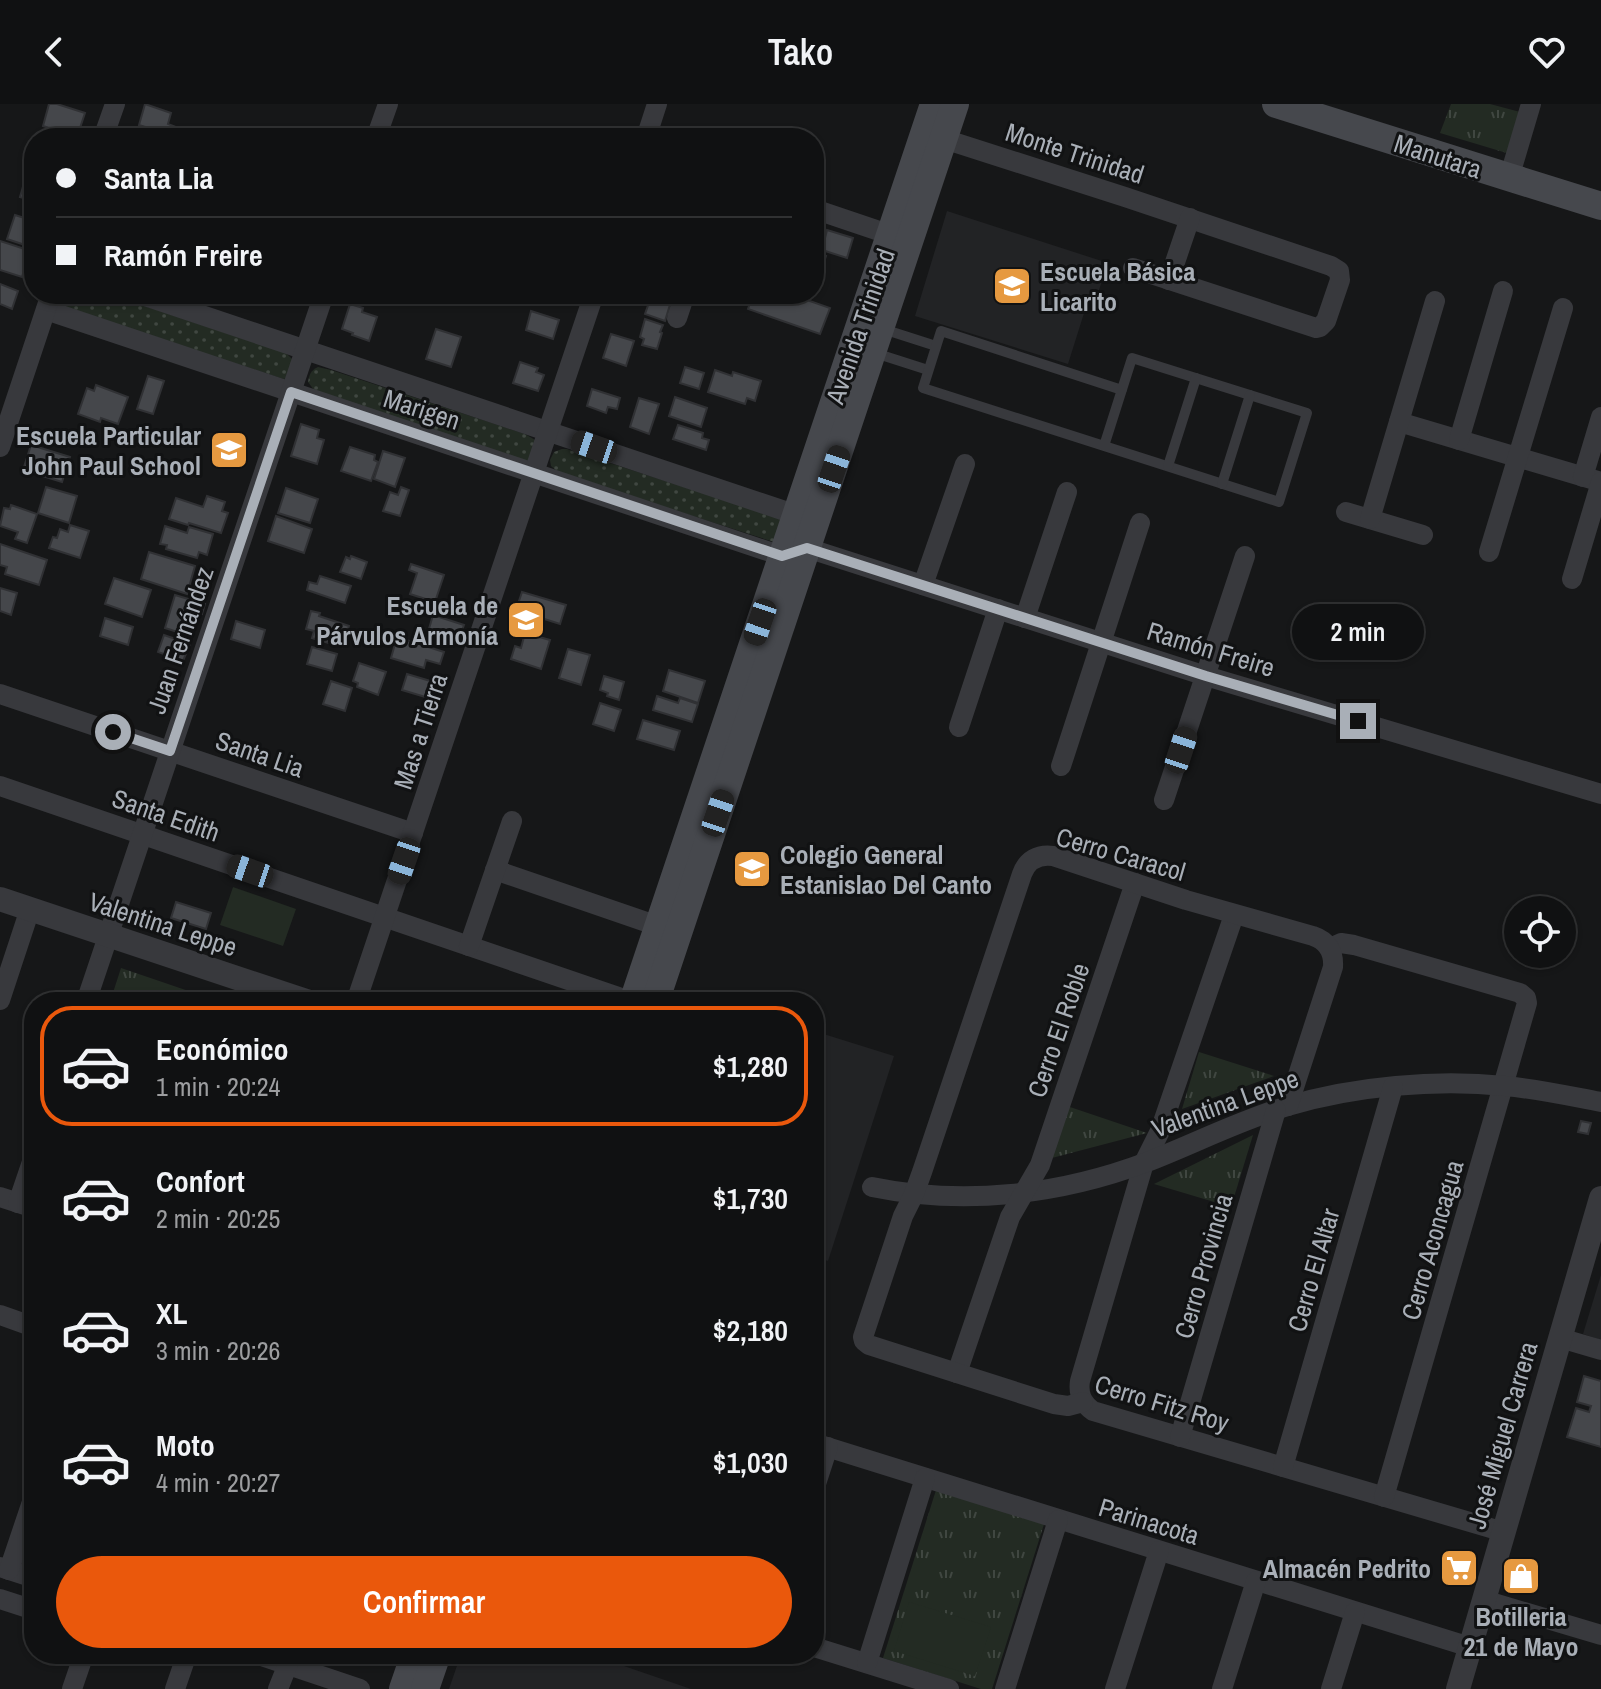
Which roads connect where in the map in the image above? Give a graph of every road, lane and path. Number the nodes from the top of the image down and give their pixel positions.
1 (115, 104) edge
2 (388, 104) edge
3 (657, 104) edge
4 (934, 104) edge
5 (955, 104) edge
6 (1531, 104) edge
7 (1279, 105) edge
8 (107, 128) edge
9 (380, 128) edge
10 (649, 128) edge
11 (944, 139) junction
12 (1509, 178) junction
13 (1601, 206) edge
14 (824, 212) edge
15 (1190, 218) junction
16 (891, 235) junction
17 (1133, 268) dead end
18 (1169, 280) junction
19 (1503, 291) dead end
20 (1435, 301) dead end
21 (47, 304) edge
22 (53, 304) edge
23 (169, 304) edge
24 (321, 304) edge
25 (591, 304) edge
26 (682, 304) edge
27 (1563, 308) dead end
28 (677, 318) dead end
29 (877, 341) junction
30 (936, 346) junction
31 (305, 350) junction
32 (928, 370) junction
33 (1196, 378) junction
34 (1122, 390) junction
35 (291, 392) junction
36 (1250, 395) junction
37 (1601, 417) edge
38 (1399, 422) junction
39 (548, 431) junction
40 (1459, 440) junction
41 (1104, 446) junction
42 (0, 447) edge
43 (1518, 457) junction
44 (965, 464) dead end
45 (1168, 466) junction
46 (534, 473) junction
47 (1595, 480) edge
48 (1222, 484) junction
49 (1067, 492) dead end
50 (1346, 512) dead end
51 (796, 515) junction
52 (1370, 519) junction
53 (1140, 523) dead end
54 (1423, 535) dead end
55 (794, 552) junction
56 (1489, 552) dead end
57 (1245, 556) dead end
58 (1572, 579) dead end
59 (923, 585) junction
60 (998, 609) junction
61 (1025, 618) junction
62 (1102, 643) junction
63 (1206, 676) junction
64 (0, 694) edge
65 (959, 727) dead end
66 (170, 751) junction
67 (1061, 766) dead end
68 (0, 786) edge
69 (1601, 794) edge
70 (1164, 800) dead end
71 (512, 821) dead end
72 (413, 833) junction
73 (142, 835) junction
74 (495, 870) junction
75 (1135, 883) junction
76 (0, 899) edge
77 (30, 909) junction
78 (1234, 915) junction
79 (385, 917) junction
80 (658, 926) junction
81 (108, 935) junction
82 (469, 946) junction
83 (1330, 948) junction
84 (89, 992) edge
85 (259, 992) edge
86 (359, 992) edge
87 (604, 992) edge
88 (636, 992) edge
89 (658, 992) edge
90 (0, 1000) edge
91 (1504, 1086) junction
92 (1393, 1087) junction
93 (1601, 1102) edge
94 (1282, 1108) junction
95 (1144, 1163) junction
96 (24, 1184) edge
97 (872, 1187) dead end
98 (1025, 1192) junction
99 (914, 1194) junction
100 (1601, 1198) edge
101 (17, 1203) edge
102 (0, 1315) edge
103 (24, 1323) edge
104 (1560, 1338) junction
105 (1601, 1350) edge
106 (957, 1373) junction
107 (1083, 1402) junction
108 (1180, 1437) junction
109 (824, 1446) edge
110 (1283, 1467) junction
111 (925, 1478) junction
112 (1384, 1497) junction
113 (24, 1520) edge
114 (1058, 1520) junction
115 (1504, 1532) junction
116 (1159, 1551) junction
117 (4, 1568) edge
118 (24, 1575) edge
119 (1256, 1581) junction
120 (0, 1599) edge
121 (1484, 1600) junction
122 (24, 1607) edge
123 (1355, 1612) junction
124 (1601, 1635) edge
125 (1470, 1647) junction
126 (824, 1650) edge
127 (867, 1663) junction
128 (81, 1664) edge
129 (184, 1664) edge
130 (288, 1664) edge
131 (302, 1664) edge
132 (412, 1664) edge
133 (434, 1664) edge
134 (72, 1689) edge
135 (175, 1689) edge
136 (278, 1689) edge
137 (360, 1689) edge
138 (403, 1689) edge
139 (425, 1689) edge
140 (949, 1689) edge
141 (1005, 1689) edge
142 (1115, 1689) edge
143 (1222, 1689) edge
144 (1331, 1689) edge
145 (1458, 1689) edge

1 - 8 street
2 - 9 street
3 - 10 street
4 - 16 main road, Avenida Trinidad
5 - 11 main road, Avenida Trinidad
6 - 12 street
7 - 12 main road, Manutara
11 - 15 street, Monte Trinidad
11 - 29 main road, Avenida Trinidad
12 - 13 main road, Manutara
14 - 16 street
15 - 18 street
15 - 18 street, Monte Trinidad
16 - 51 main road, Avenida Trinidad
17 - 18 street, Monte Trinidad
19 - 40 street
20 - 38 street
21 - 42 street
22 - 35 street, Marigen
23 - 31 street, Marigen
24 - 31 street, Juan Fernández
25 - 39 street, Mas a Tierra
26 - 28 street
27 - 43 street
29 - 30 lane
29 - 32 lane
29 - 55 main road, Avenida Trinidad
30 - 32 lane
30 - 34 lane
31 - 35 street, Juan Fernández
31 - 39 street, Marigen
32 - 41 lane
33 - 34 lane
33 - 36 lane
33 - 45 lane
34 - 41 lane
35 - 46 street, Marigen
35 - 66 street, Juan Fernández
36 - 48 lane
36 - 48 lane
37 - 47 street
38 - 40 street
38 - 52 street
39 - 46 street, Mas a Tierra
39 - 51 street, Marigen
40 - 43 street
41 - 45 lane
43 - 47 street
43 - 56 street
44 - 59 street
45 - 48 lane
46 - 55 street, Marigen
46 - 72 street, Mas a Tierra
47 - 58 street
49 - 61 street
50 - 52 street
51 - 55 main road, Avenida Trinidad
52 - 54 street
53 - 62 street
55 - 59 street, Ramón Freire
55 - 80 main road, Avenida Trinidad
55 - 89 main road, Avenida Trinidad
57 - 63 street
59 - 60 street, Ramón Freire
60 - 61 street, Ramón Freire
60 - 65 street
61 - 62 street, Ramón Freire
62 - 63 street, Ramón Freire
62 - 67 street
63 - 69 street, Ramón Freire
63 - 70 street
64 - 66 street, Santa Lia
66 - 72 street, Santa Lia
66 - 73 street, Juan Fernández
68 - 73 street, Santa Edith
71 - 74 street
72 - 79 street, Mas a Tierra
73 - 79 street, Santa Edith
73 - 81 street, Juan Fernández
74 - 80 street
74 - 82 street
75 - 78 street, Cerro Caracol
75 - 98 street, Cerro El Roble
75 - 99 street, Cerro Caracol
76 - 77 street, Valentina Leppe
77 - 81 street, Valentina Leppe
77 - 90 street
78 - 83 street, Cerro Caracol
78 - 95 street
79 - 82 street, Santa Edith
79 - 86 street, Mas a Tierra
80 - 88 main road, Avenida Trinidad
81 - 84 street, Juan Fernández
81 - 85 street, Valentina Leppe
82 - 87 street, Santa Edith
83 - 91 street, Cerro Aconcagua
83 - 94 street
91 - 92 street, Valentina Leppe
91 - 93 street, Valentina Leppe
91 - 112 street, Cerro Aconcagua
92 - 94 street, Valentina Leppe
92 - 110 street, Cerro El Altar
94 - 95 street, Valentina Leppe
94 - 108 street, Cerro Provincia
95 - 98 street, Valentina Leppe
95 - 107 street
96 - 101 street
97 - 99 street, Valentina Leppe
98 - 99 street, Valentina Leppe
98 - 106 street, Cerro El Roble
99 - 106 street, Cerro Fitz Roy
100 - 104 street, José Miguel Carrera
102 - 103 street
104 - 105 street
104 - 115 street, José Miguel Carrera
106 - 107 street, Cerro Fitz Roy
107 - 108 street, Cerro Fitz Roy
108 - 110 street, Cerro Fitz Roy
109 - 111 street, Parinacota
110 - 112 street, Cerro Fitz Roy
111 - 114 street, Parinacota
111 - 127 street
112 - 115 street, Cerro Fitz Roy
113 - 117 street
114 - 116 street, Parinacota
114 - 141 street
115 - 121 street, José Miguel Carrera
116 - 119 street, Parinacota
116 - 142 street
117 - 118 street
119 - 123 street, Parinacota
119 - 143 street
120 - 122 street
121 - 124 street
121 - 125 street, José Miguel Carrera
123 - 125 street, Parinacota
123 - 144 street
125 - 145 street, José Miguel Carrera
126 - 127 street
127 - 140 street
128 - 134 street
129 - 135 street
130 - 136 street
131 - 137 street
132 - 138 main road
133 - 139 main road

